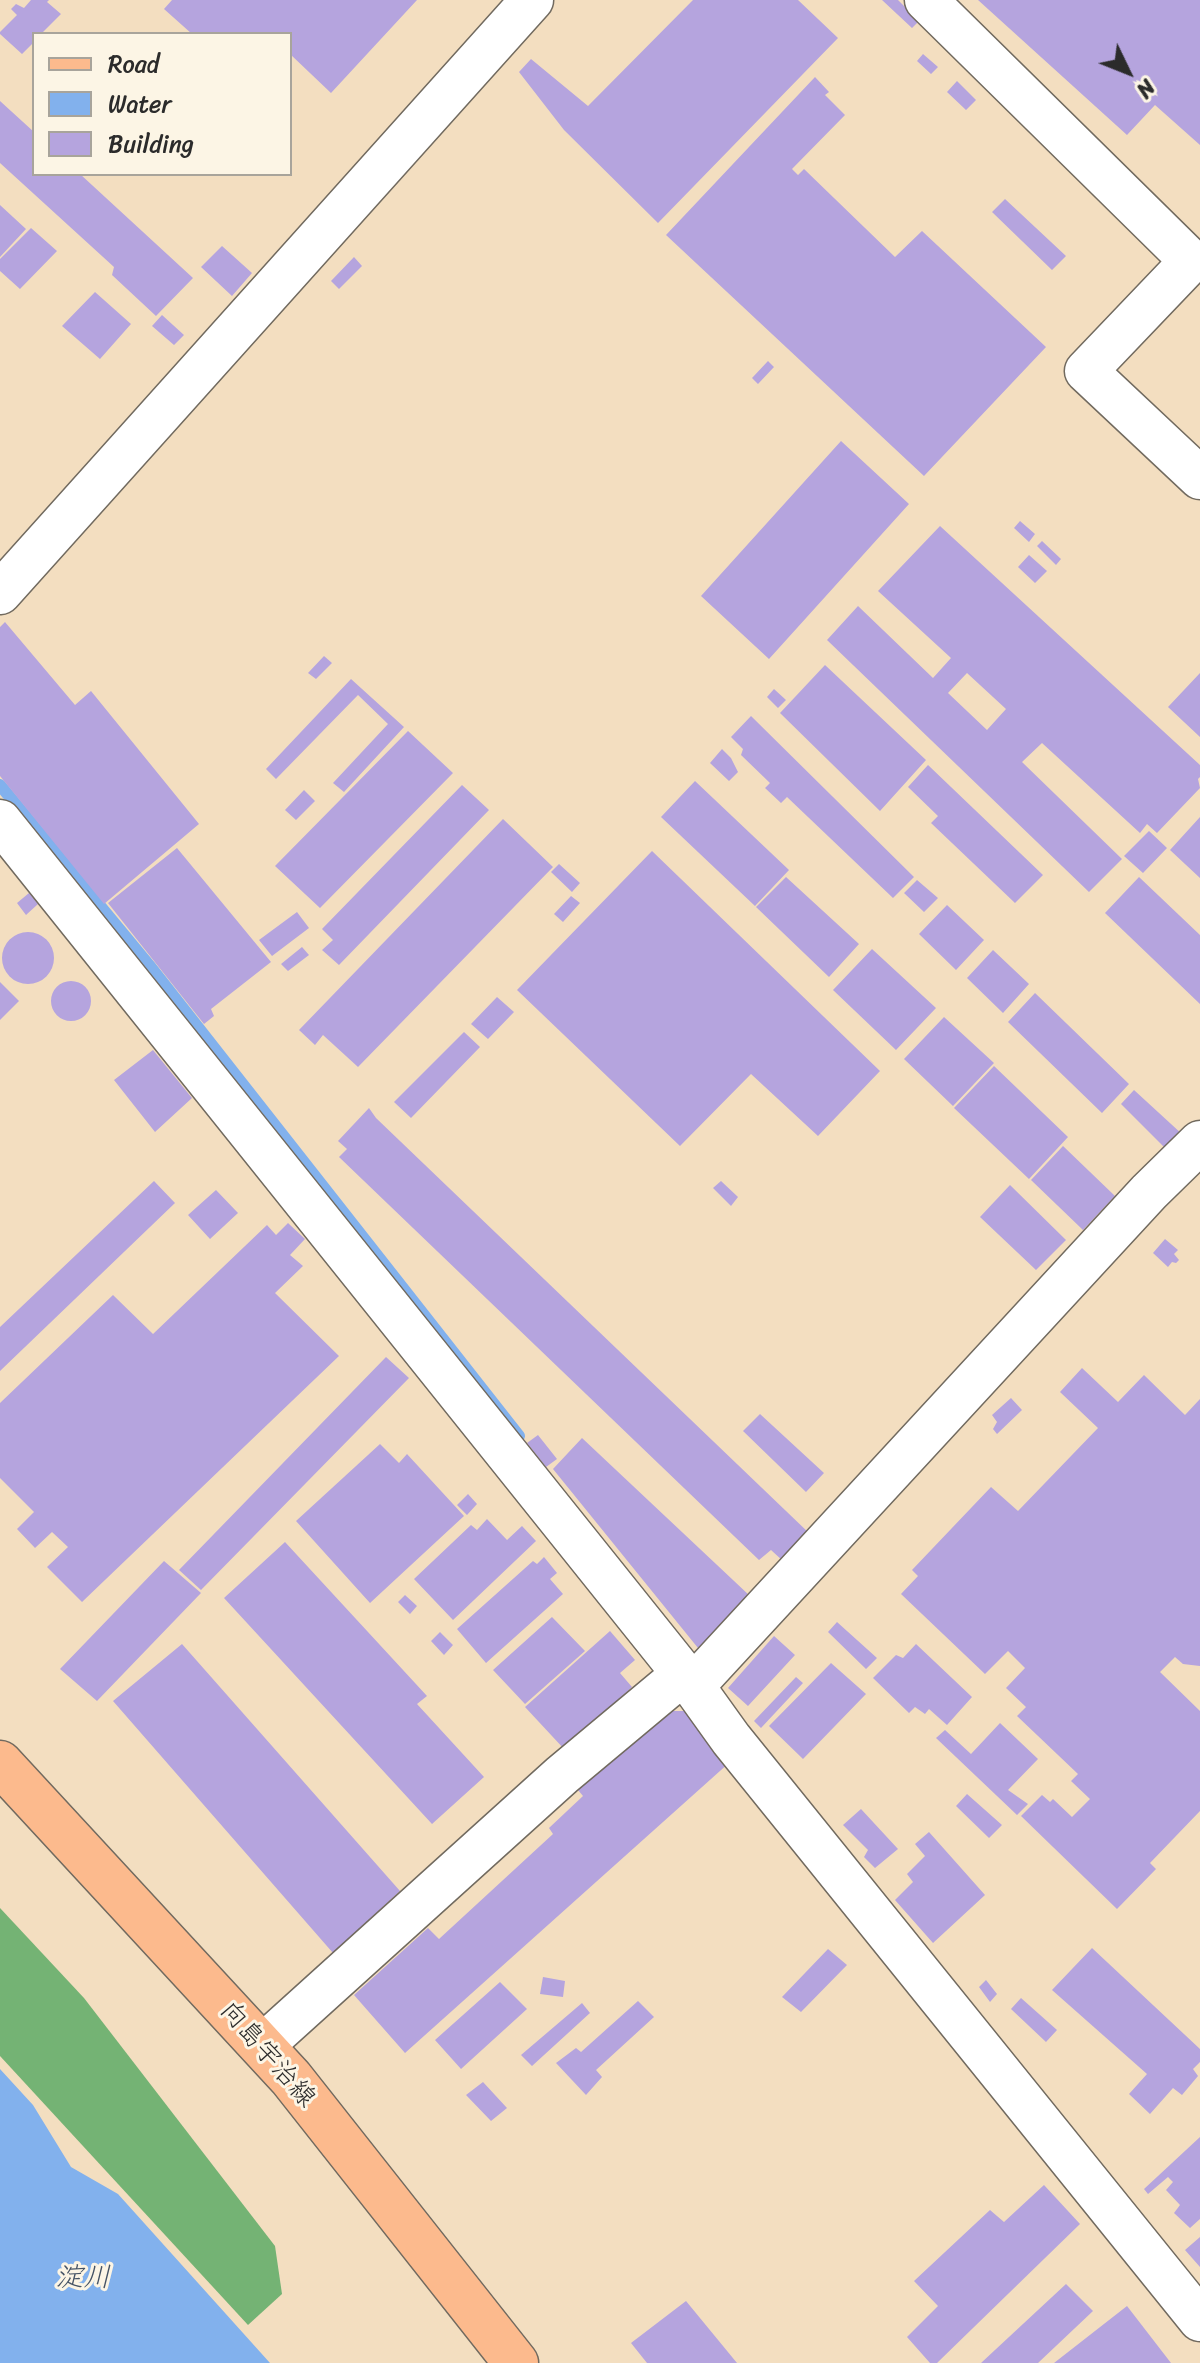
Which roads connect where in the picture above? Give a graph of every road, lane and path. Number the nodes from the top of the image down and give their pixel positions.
1 (532, 0) edge
2 (926, 0) edge
3 (1200, 478) edge
4 (0, 593) edge
5 (0, 821) edge
6 (1200, 1142) edge
7 (690, 1681) junction
8 (0, 1763) edge
9 (262, 2046) junction
10 (1200, 2320) edge
11 (516, 2363) edge

1 - 4 street
2 - 3 street
5 - 7 street
6 - 7 street
7 - 9 street
7 - 10 street
8 - 9 main road, 向島宇治線
9 - 11 main road, 向島宇治線

